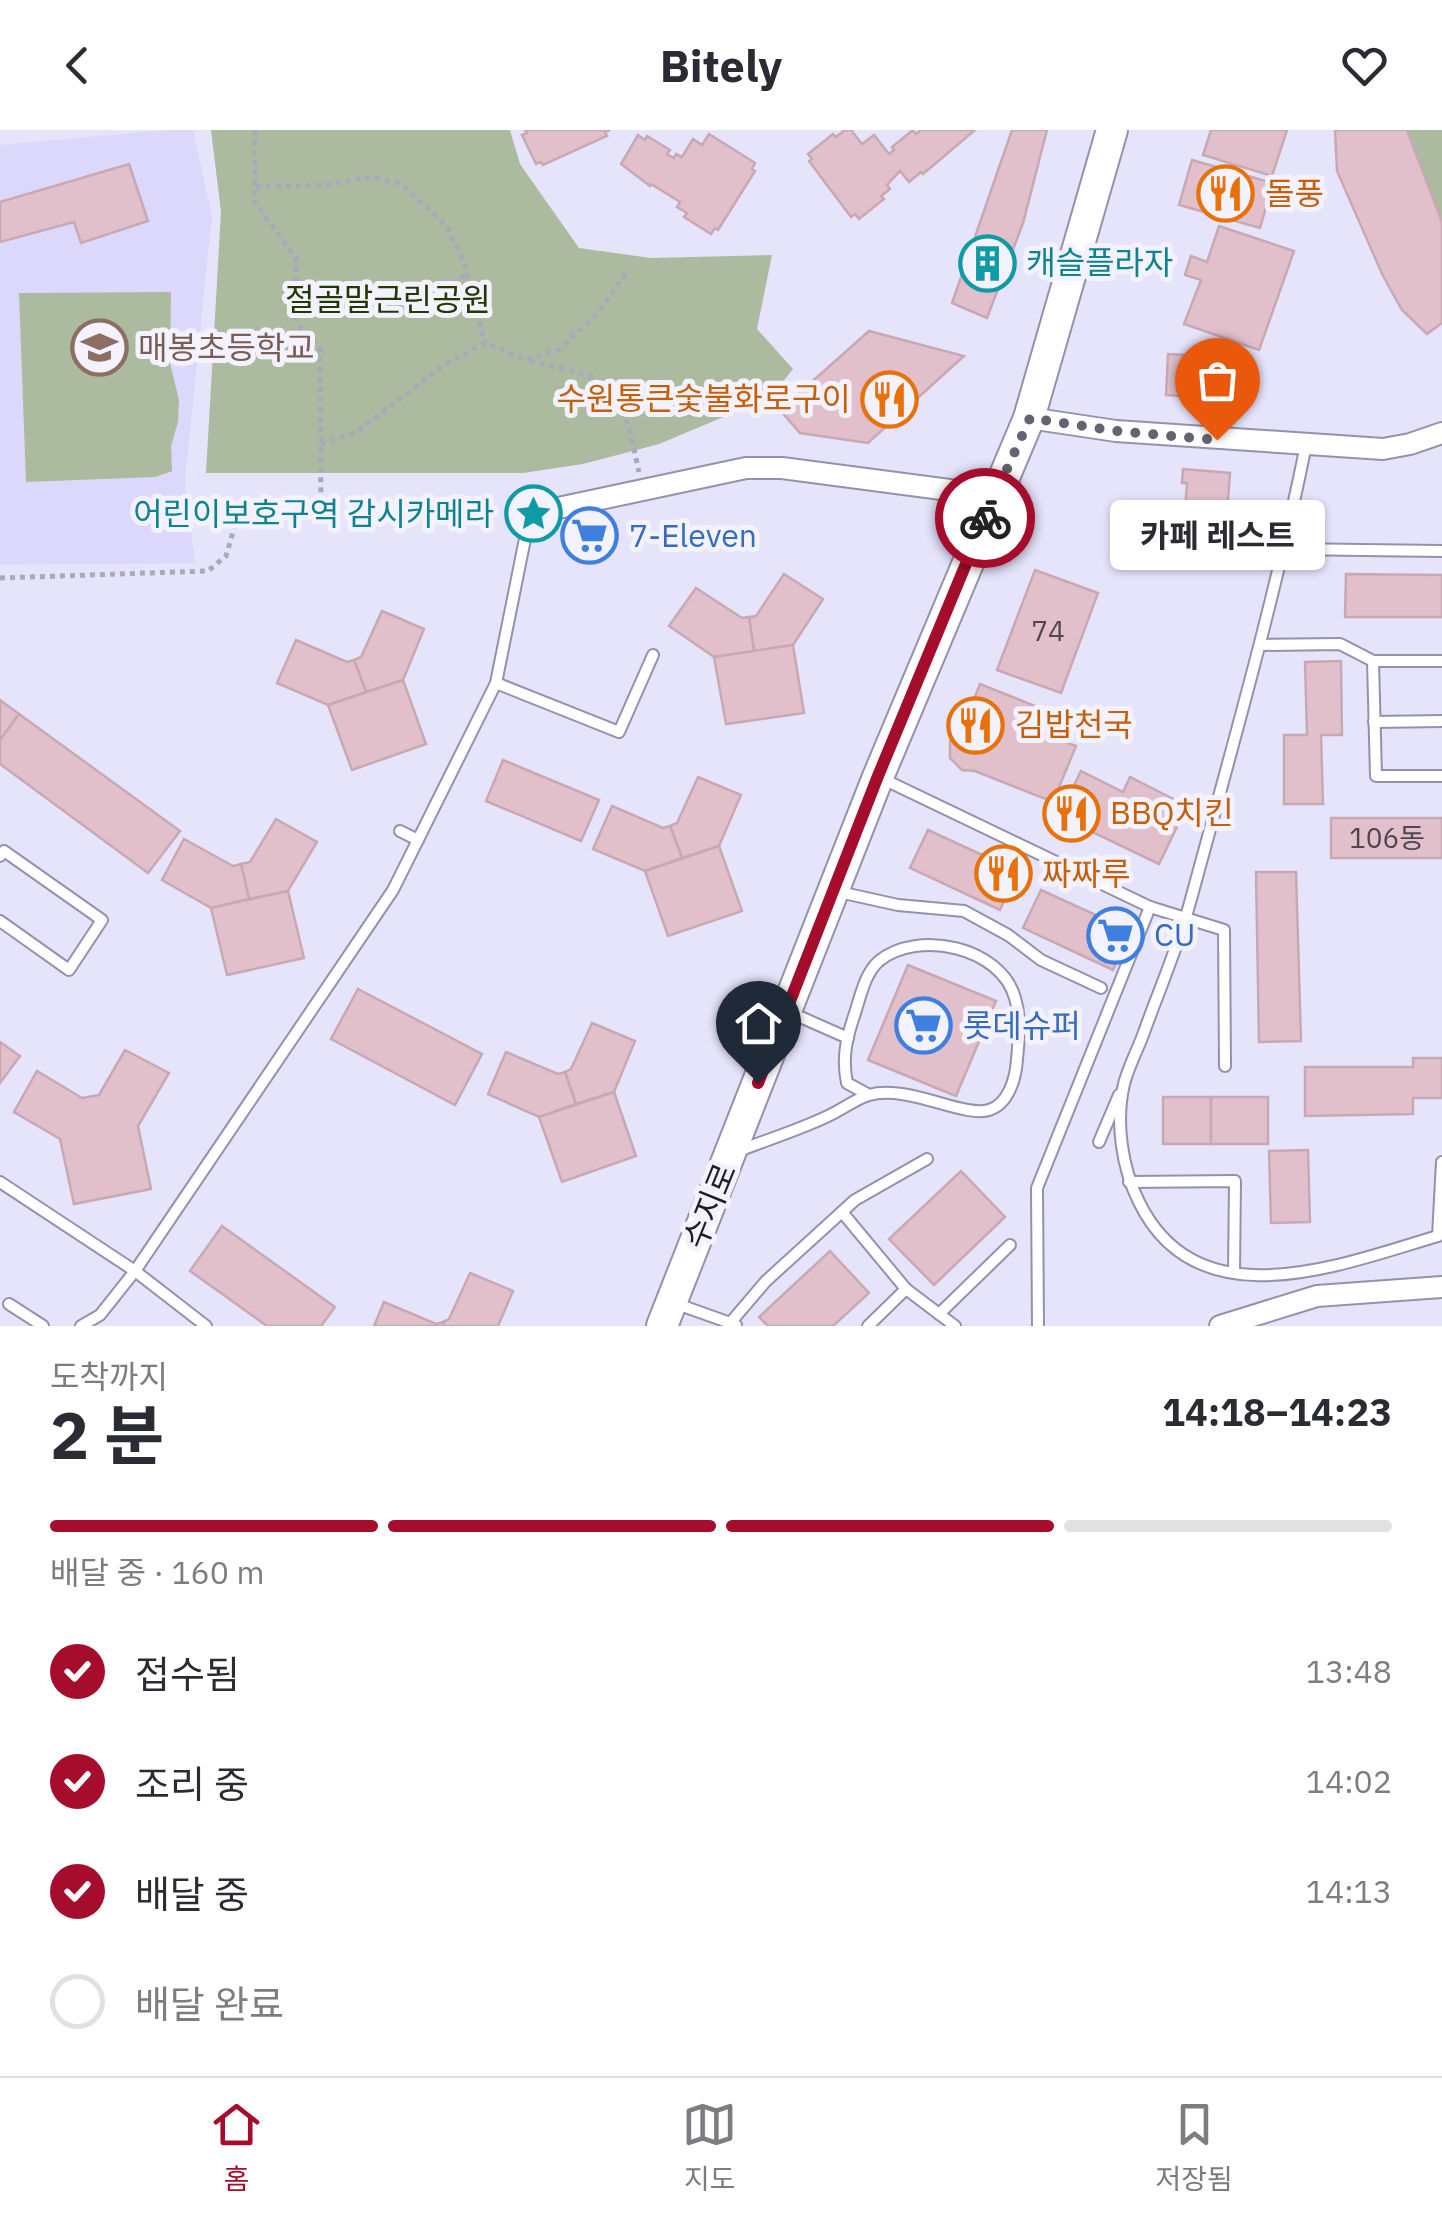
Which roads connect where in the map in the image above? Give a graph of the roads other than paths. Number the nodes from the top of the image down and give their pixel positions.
1 (1112, 130) edge
2 (1030, 418) junction
3 (1442, 433) edge
4 (1306, 445) junction
5 (995, 496) junction
6 (530, 514) joint
7 (1285, 548) junction
8 (1442, 550) edge
9 (1260, 645) junction
10 (652, 655) dead end
11 (1373, 661) junction
12 (1442, 662) edge
13 (496, 682) junction
14 (1442, 721) edge
15 (1374, 722) junction
16 (878, 776) junction
17 (1442, 776) edge
18 (400, 831) dead end
19 (418, 840) junction
20 (0, 856) edge
21 (833, 890) junction
22 (1150, 907) junction
23 (1186, 917) junction
24 (0, 921) edge
25 (1102, 988) dead end
26 (786, 1011) junction
27 (848, 1038) junction
28 (1225, 1066) dead end
29 (1124, 1085) junction
30 (870, 1094) junction
31 (1099, 1142) dead end
32 (730, 1154) junction
33 (926, 1159) dead end
34 (1442, 1162) edge
35 (0, 1182) edge
36 (1129, 1182) junction
37 (842, 1212) junction
38 (1010, 1246) dead end
39 (135, 1271) junction
40 (1234, 1272) junction
41 (1442, 1287) edge
42 (906, 1289) junction
43 (9, 1304) dead end
44 (667, 1314) edge
45 (939, 1314) junction
46 (734, 1324) edge
47 (43, 1326) edge
48 (81, 1326) edge
49 (206, 1326) edge
50 (868, 1326) edge
51 (955, 1326) edge
52 (1038, 1326) edge
53 (1220, 1326) edge

1 - 2 main road, 수지로
2 - 4 street
2 - 5 main road, 수지로
3 - 4 street
4 - 7 lane
5 - 6 street
5 - 16 main road, 수지로
6 - 13 lane
7 - 8 lane
7 - 9 lane
9 - 11 lane
9 - 23 lane
10 - 13 lane
11 - 12 lane
11 - 15 lane
13 - 19 lane
14 - 15 lane
15 - 17 lane
16 - 21 main road, 수지로
16 - 22 lane
18 - 19 lane
19 - 39 lane
20 - 24 lane
21 - 25 lane
21 - 26 main road, 수지로
22 - 23 lane
22 - 52 lane
23 - 28 lane
23 - 29 lane
26 - 27 lane
26 - 32 main road, 수지로
27 - 30 lane
27 - 30 lane
29 - 31 lane
29 - 36 lane
30 - 32 lane
32 - 44 main road, 수지로
33 - 37 lane
34 - 40 lane
35 - 39 lane
36 - 40 lane
36 - 40 lane
37 - 42 lane
37 - 46 lane
38 - 45 lane
39 - 48 lane
39 - 49 lane
41 - 53 street
42 - 45 lane
42 - 50 lane
43 - 47 lane
44 - 46 lane
45 - 51 lane

